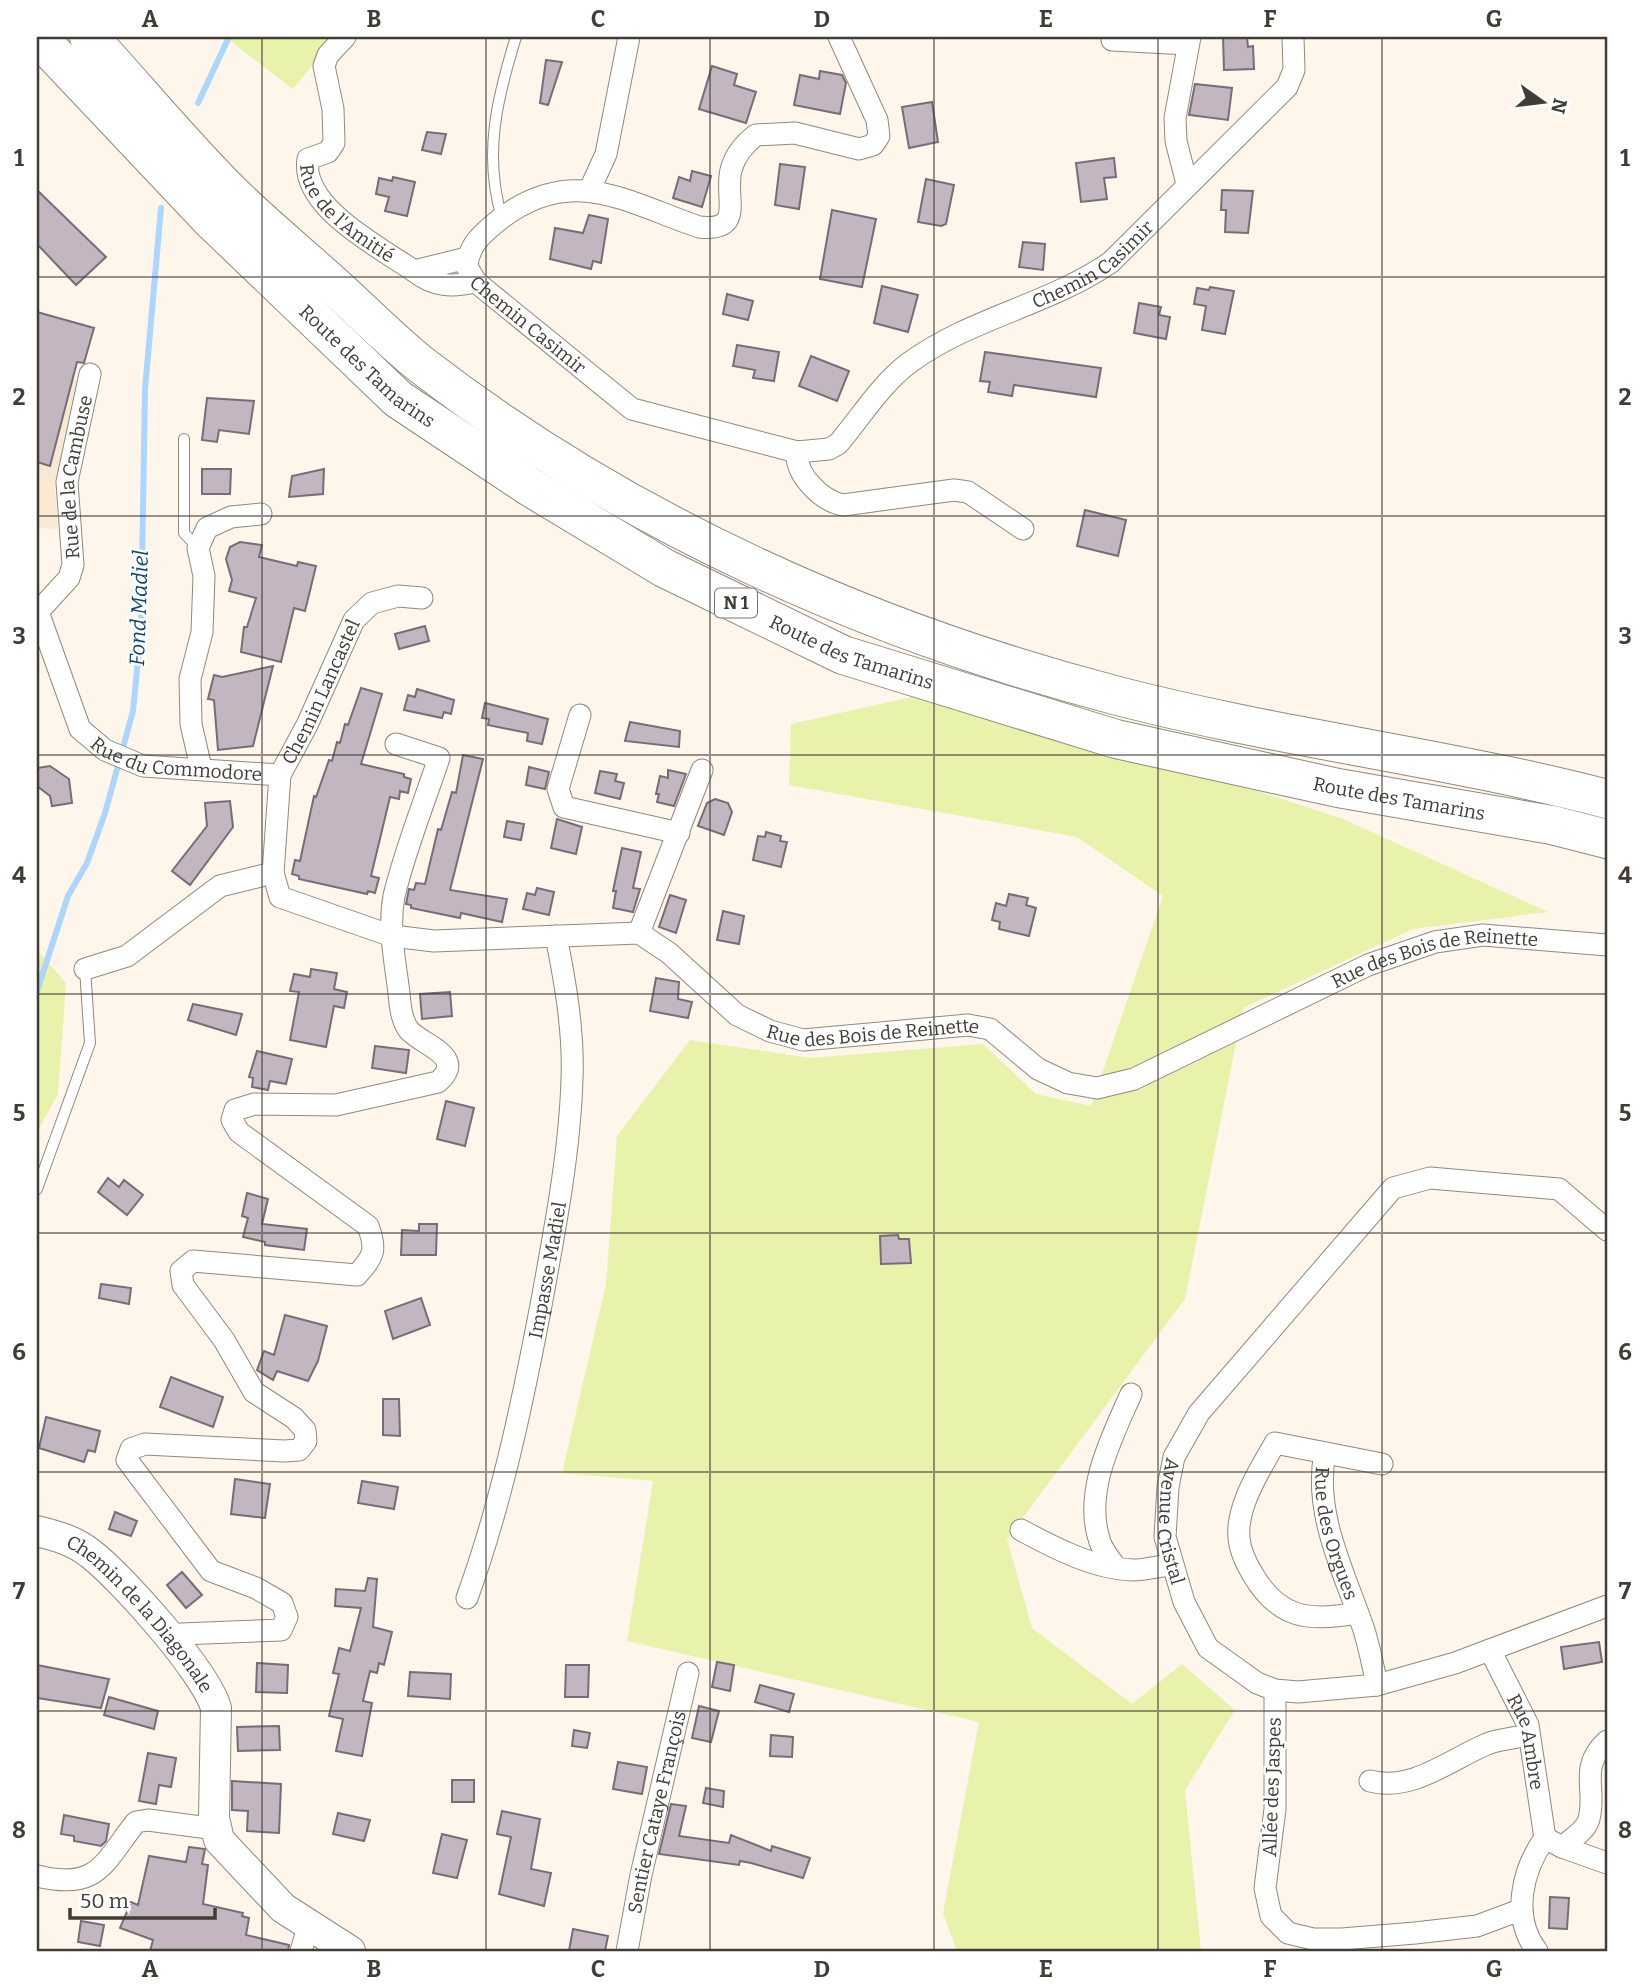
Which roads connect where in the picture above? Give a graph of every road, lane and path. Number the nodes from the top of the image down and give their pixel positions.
1 (38, 37) edge
2 (89, 37) edge
3 (345, 37) edge
4 (516, 37) edge
5 (629, 37) edge
6 (839, 37) edge
7 (1293, 37) edge
8 (1112, 40) dead end
9 (1189, 41) edge
10 (1187, 184) junction
11 (590, 189) junction
12 (502, 218) junction
13 (467, 258) junction
14 (414, 271) junction
15 (475, 282) junction
16 (90, 374) dead end
17 (184, 439) dead end
18 (797, 452) junction
19 (261, 514) dead end
20 (1023, 529) dead end
21 (198, 548) junction
22 (422, 598) dead end
23 (37, 611) edge
24 (580, 715) dead end
25 (396, 744) dead end
26 (201, 768) junction
27 (702, 770) dead end
28 (280, 775) junction
29 (1607, 799) edge
30 (679, 832) junction
31 (1607, 839) edge
32 (273, 873) junction
33 (639, 933) junction
34 (392, 936) junction
35 (556, 936) junction
36 (1607, 946) edge
37 (85, 969) joint
38 (37, 1189) edge
39 (1607, 1230) edge
40 (1131, 1394) dead end
41 (1325, 1453) junction
42 (1382, 1464) dead end
43 (1021, 1530) dead end
44 (37, 1531) edge
45 (1171, 1565) junction
46 (1115, 1566) junction
47 (467, 1598) dead end
48 (1607, 1606) edge
49 (1357, 1613) junction
50 (173, 1640) junction
51 (1490, 1650) junction
52 (688, 1673) dead end
53 (1377, 1685) junction
54 (1275, 1690) junction
55 (1529, 1735) junction
56 (1607, 1741) edge
57 (1370, 1781) dead end
58 (216, 1829) junction
59 (1554, 1842) junction
60 (1607, 1863) edge
61 (37, 1876) edge
62 (1520, 1910) junction
63 (304, 1939) edge
64 (350, 1951) edge
65 (627, 1951) edge
66 (1537, 1951) edge

1 - 31 highway, Route des Tamarins / N 1
2 - 29 highway, Route des Tamarins / N 1
3 - 14 street, Rue de l'Amitié
4 - 12 lane
5 - 11 street
6 - 11 street, Chemin Casimir
7 - 10 street, Chemin Casimir
8 - 9 street
9 - 10 street
10 - 18 street, Chemin Casimir
11 - 12 street, Chemin Casimir
12 - 13 street, Chemin Casimir
13 - 14 street, Rue de l'Amitié
13 - 15 street, Chemin Casimir
14 - 15 street, Rue de l'Amitié
15 - 18 street, Chemin Casimir
16 - 23 street, Rue de la Cambuse
17 - 21 lane
18 - 20 street
19 - 21 street
21 - 26 street
22 - 28 street, Chemin Lancastel
23 - 26 street, Rue du Commodore
24 - 30 street
25 - 34 street
26 - 28 street, Rue du Commodore
27 - 30 street
28 - 32 street, Chemin Lancastel
30 - 33 street
32 - 34 street
32 - 37 street
33 - 35 street
33 - 36 street, Rue des Bois de Reinette
34 - 35 street
34 - 50 street
35 - 47 street, Impasse Madiel
37 - 38 lane
39 - 45 street, Avenue Cristal
40 - 46 street
41 - 42 street, Rue des Orgues
41 - 49 street, Rue des Orgues
41 - 49 street, Rue des Orgues
43 - 46 street
44 - 50 main road, Chemin de la Diagonale
45 - 46 street
45 - 54 street, Avenue Cristal
48 - 51 street, Avenue Cristal
49 - 53 street, Rue des Orgues
50 - 58 main road, Chemin de la Diagonale
51 - 53 street, Avenue Cristal
51 - 55 street, Rue Ambre
52 - 65 street, Sentier Cataye François
53 - 54 street, Avenue Cristal
54 - 62 street, Allée des Jaspes
55 - 57 street
55 - 59 street, Rue Ambre
56 - 59 street
58 - 61 street
58 - 63 main road
59 - 60 street
59 - 62 street
62 - 66 street
63 - 64 main road

